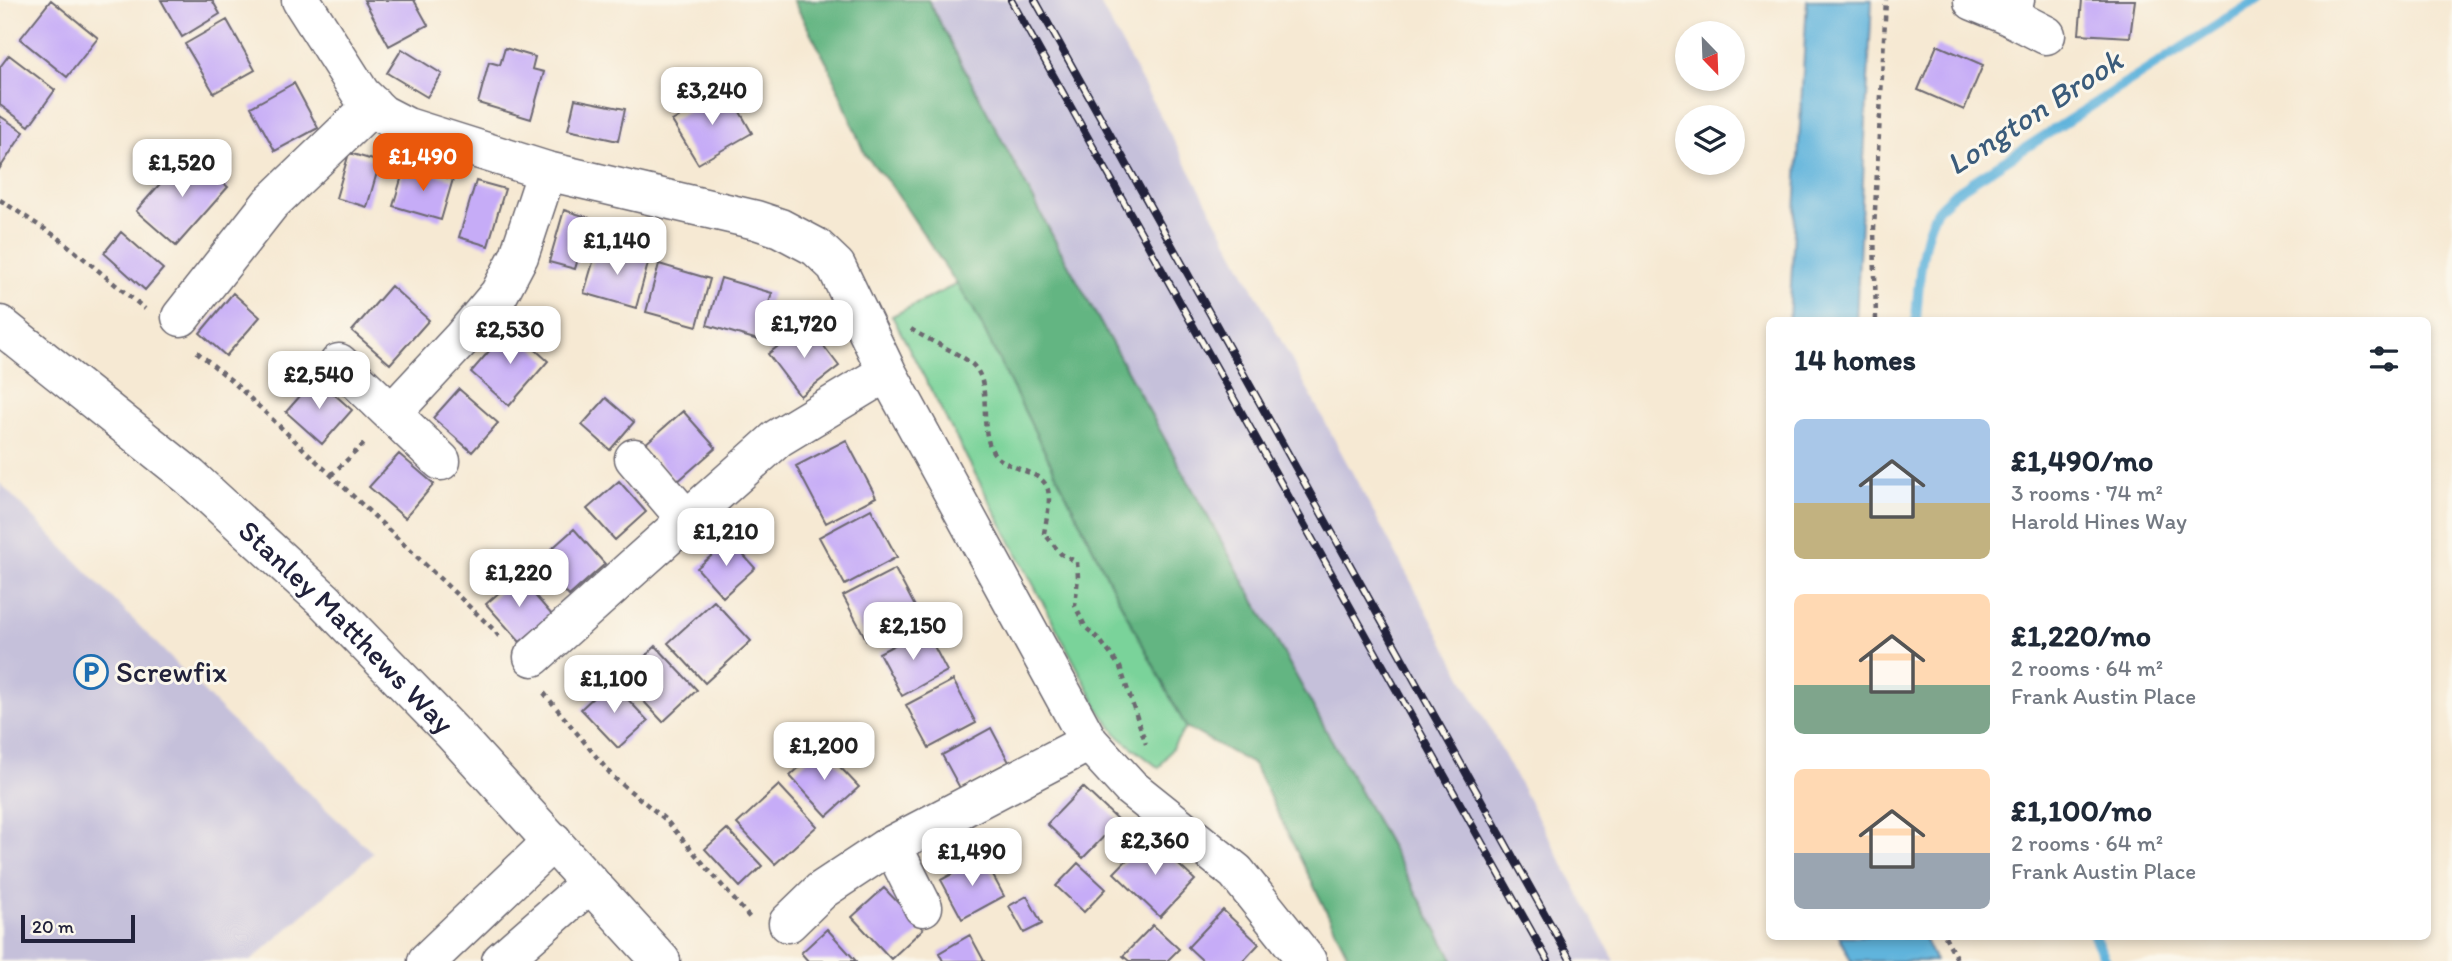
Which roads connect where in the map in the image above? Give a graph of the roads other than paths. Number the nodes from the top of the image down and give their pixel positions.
1 (301, 0) edge
2 (1973, 1) edge
3 (2011, 8) edge
4 (2046, 35) dead end
5 (373, 105) junction
6 (547, 170) junction
7 (172, 324) road end
8 (0, 325) edge
9 (879, 356) junction
10 (339, 363) dead end
11 (392, 413) junction
12 (634, 458) dead end
13 (441, 461) dead end
14 (686, 519) junction
15 (528, 666) road end
16 (1090, 742) junction
17 (553, 841) junction
18 (892, 845) junction
19 (590, 883) junction
20 (923, 907) dead end
21 (770, 921) road end
22 (427, 961) edge
23 (501, 961) edge
24 (661, 961) edge
25 (1307, 961) edge

1 - 5 street
2 - 3 street
3 - 4 street
5 - 6 street
5 - 7 street
6 - 9 street
6 - 11 street
8 - 17 street, Stanley Matthews Way
9 - 14 street
9 - 16 street
10 - 11 street
11 - 13 street
12 - 14 street
14 - 15 street
16 - 18 street
16 - 25 street
17 - 19 street, Stanley Matthews Way
17 - 22 street
18 - 20 street
18 - 21 street
19 - 23 street
19 - 24 street, Stanley Matthews Way

